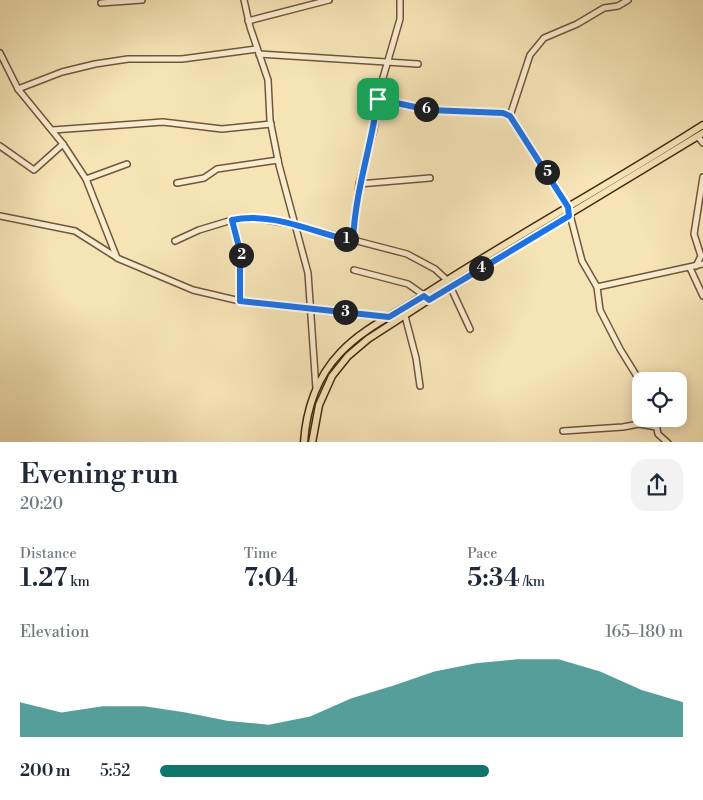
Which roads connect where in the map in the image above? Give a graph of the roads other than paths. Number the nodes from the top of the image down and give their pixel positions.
1 (142, 0) edge
2 (244, 0) edge
3 (329, 0) edge
4 (400, 0) edge
5 (628, 0) edge
6 (101, 3) dead end
7 (248, 21) junction
8 (258, 51) junction
9 (0, 53) edge
10 (389, 61) junction
11 (418, 64) dead end
12 (18, 88) junction
13 (378, 99) junction
14 (510, 116) junction
15 (271, 124) junction
16 (703, 125) edge
17 (53, 130) junction
18 (700, 135) edge
19 (703, 142) edge
20 (63, 144) junction
21 (2, 148) edge
22 (0, 157) edge
23 (278, 160) junction
24 (127, 164) dead end
25 (703, 177) edge
26 (430, 178) dead end
27 (86, 179) junction
28 (178, 183) dead end
29 (359, 184) junction
30 (568, 207) junction
31 (0, 216) edge
32 (569, 216) junction
33 (232, 220) junction
34 (296, 226) junction
35 (174, 241) dead end
36 (353, 241) junction
37 (117, 258) junction
38 (703, 264) edge
39 (696, 266) junction
40 (690, 268) junction
41 (354, 270) dead end
42 (448, 283) junction
43 (596, 287) junction
44 (703, 296) edge
45 (427, 298) junction
46 (240, 301) junction
47 (312, 308) junction
48 (405, 316) junction
49 (389, 317) junction
50 (470, 329) dead end
51 (634, 372) edge
52 (420, 386) dead end
53 (316, 389) junction
54 (632, 425) edge
55 (656, 427) edge
56 (563, 431) dead end
57 (304, 442) edge
58 (312, 442) edge
59 (668, 442) edge

1 - 6 street
2 - 7 street
3 - 7 street
4 - 10 street
5 - 14 street
7 - 8 street
8 - 10 street
8 - 12 street
8 - 15 street
9 - 12 street
10 - 11 street
10 - 13 street
12 - 17 street
13 - 14 street
13 - 29 street
14 - 30 street
15 - 17 street
15 - 23 street
16 - 30 main road
17 - 20 street
18 - 19 street
18 - 32 main road
20 - 21 street
20 - 27 street
21 - 22 street
23 - 28 street
23 - 34 street
24 - 27 street
25 - 39 street
26 - 29 street
27 - 37 street
29 - 36 street
30 - 32 street
30 - 42 main road
31 - 37 street
32 - 42 main road
32 - 43 street
33 - 34 street
33 - 35 street
33 - 46 street
34 - 36 street
34 - 47 street
36 - 42 street
37 - 46 street
38 - 39 street
39 - 40 street
40 - 43 street
40 - 44 street
41 - 45 street
42 - 45 main road
42 - 50 street
43 - 51 street
45 - 48 main road
45 - 49 main road
46 - 47 street
47 - 49 street
47 - 53 street
48 - 52 street
48 - 58 main road
49 - 53 main road
53 - 57 main road
54 - 56 street
55 - 59 street

